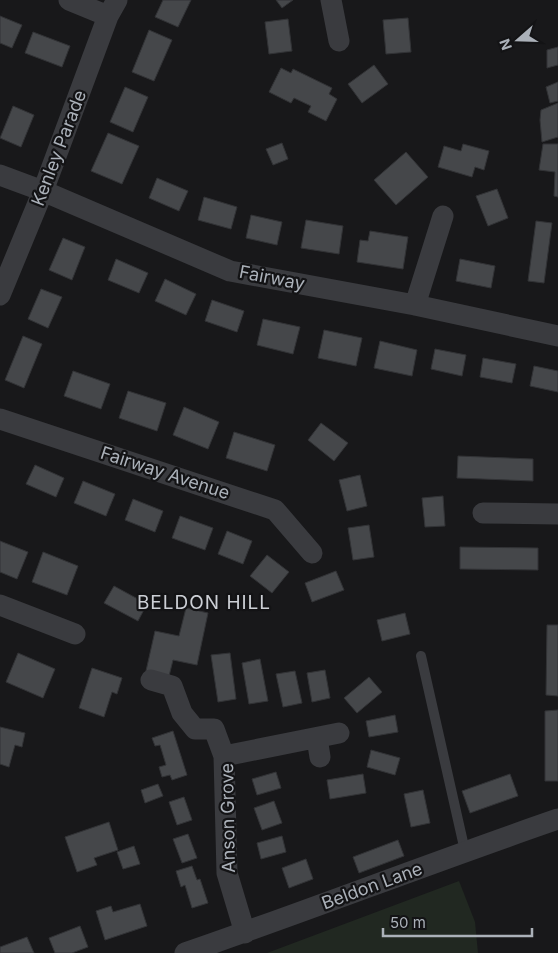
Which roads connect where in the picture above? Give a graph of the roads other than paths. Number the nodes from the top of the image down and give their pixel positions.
1 (69, 0) edge
2 (331, 0) edge
3 (113, 8) edge
4 (339, 41) dead end
5 (0, 176) edge
6 (43, 191) junction
7 (444, 216) dead end
8 (0, 295) edge
9 (415, 305) junction
10 (558, 336) edge
11 (0, 419) edge
12 (483, 513) dead end
13 (558, 514) edge
14 (312, 553) dead end
15 (0, 605) edge
16 (75, 634) dead end
17 (421, 656) dead end
18 (151, 680) dead end
19 (339, 733) dead end
20 (224, 756) junction
21 (558, 819) edge
22 (465, 851) junction
23 (245, 933) junction
24 (186, 953) edge

1 - 3 street
2 - 4 street
3 - 6 street, Kenley Parade
5 - 6 street, Fairway
6 - 8 street, Kenley Parade
6 - 9 street, Fairway
7 - 9 street
9 - 10 street, Fairway
11 - 14 street, Fairway Avenue
12 - 13 street
15 - 16 street
17 - 22 lane
18 - 20 street
19 - 20 street, Anson Grove
20 - 23 street, Anson Grove
21 - 22 street, Beldon Lane
22 - 23 street, Beldon Lane
23 - 24 street, Beldon Lane

